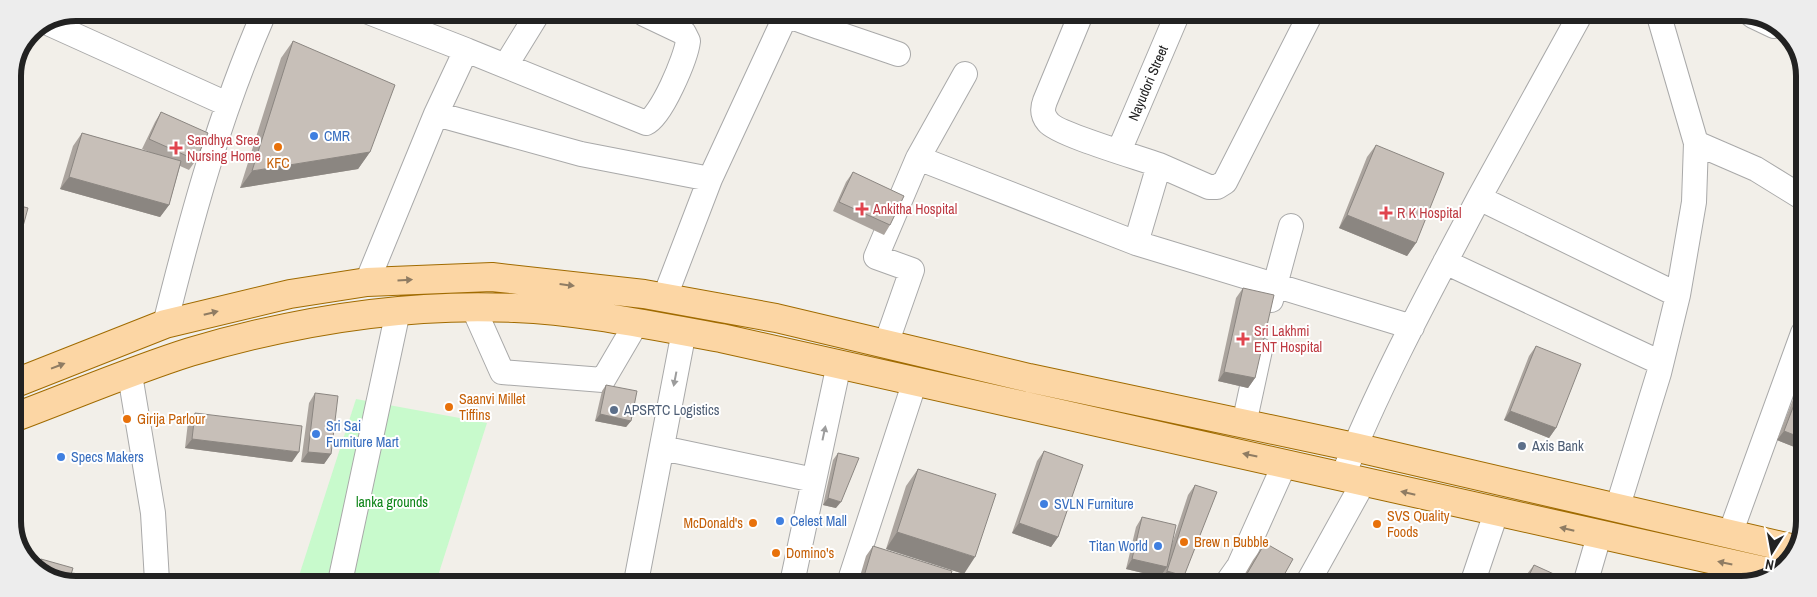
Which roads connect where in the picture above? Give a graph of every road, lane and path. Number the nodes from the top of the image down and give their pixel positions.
1 (261, 21) edge
2 (392, 21) edge
3 (533, 21) edge
4 (659, 21) edge
5 (783, 21) edge
6 (823, 21) edge
7 (1078, 21) edge
8 (1174, 21) edge
9 (1307, 21) edge
10 (1575, 21) edge
11 (1660, 21) edge
12 (54, 26) edge
13 (466, 50) junction
14 (898, 54) dead end
15 (506, 66) junction
16 (966, 74) dead end
17 (227, 104) junction
18 (436, 114) junction
19 (1696, 143) junction
20 (1119, 151) junction
21 (918, 158) junction
22 (1159, 165) junction
23 (710, 179) junction
24 (1796, 193) edge
25 (1479, 198) junction
26 (1291, 226) dead end
27 (1136, 243) junction
28 (1445, 262) junction
29 (367, 282) junction
30 (1274, 285) junction
31 (1678, 295) junction
32 (664, 299) junction
33 (473, 307) junction
34 (398, 311) junction
35 (636, 322) junction
36 (165, 324) junction
37 (1412, 327) junction
38 (684, 331) junction
39 (886, 344) junction
40 (1796, 353) edge
41 (1661, 363) junction
42 (839, 364) junction
43 (130, 374) junction
44 (21, 381) edge
45 (915, 381) junction
46 (21, 415) edge
47 (1244, 424) junction
48 (1354, 447) junction
49 (662, 448) junction
50 (1285, 463) junction
51 (814, 480) junction
52 (1352, 481) junction
53 (1617, 509) junction
54 (1496, 513) junction
55 (1730, 534) junction
56 (1599, 536) junction
57 (1788, 547) edge
58 (1761, 571) edge
59 (157, 576) edge
60 (341, 576) edge
61 (637, 576) edge
62 (793, 576) edge
63 (851, 576) edge
64 (1232, 576) edge
65 (1310, 576) edge
66 (1475, 576) edge
67 (1587, 576) edge

1 - 17 street
2 - 13 street
3 - 15 street
4 - 15 street
5 - 23 street
6 - 14 street
7 - 20 street
8 - 20 street, Nayudori Street
9 - 22 street
10 - 25 street
11 - 19 street
12 - 17 street
13 - 15 street
13 - 18 street
16 - 21 street
17 - 36 street
18 - 23 street
18 - 29 street
19 - 24 street
19 - 31 street
20 - 22 street
21 - 27 street
21 - 39 street
22 - 27 street
23 - 32 street
25 - 28 street
25 - 31 street
26 - 30 street
27 - 30 street
28 - 37 street
28 - 41 street
29 -> 32 main road
36 -> 29 main road
30 - 37 street
30 - 47 street
31 - 41 street
32 - 39 main road
33 - 34 main road
33 - 35 main road
33 - 35 street
34 - 43 main road
34 - 60 street
35 - 38 main road
44 -> 36 main road
37 - 48 street
38 - 42 main road
38 -> 49 street
39 - 47 main road
40 - 55 street
41 - 53 street
42 - 45 main road
51 -> 42 street
43 - 46 main road
43 - 59 street
50 -> 45 main road
45 - 63 street
47 - 48 main road
48 - 52 street
48 - 53 main road
49 - 51 street
49 - 61 street
50 - 52 main road
50 - 64 street
51 - 62 street
54 -> 52 main road
52 - 65 street
53 - 55 main road
56 -> 54 main road
54 - 66 street
55 - 57 main road
58 -> 56 main road
56 - 67 street

